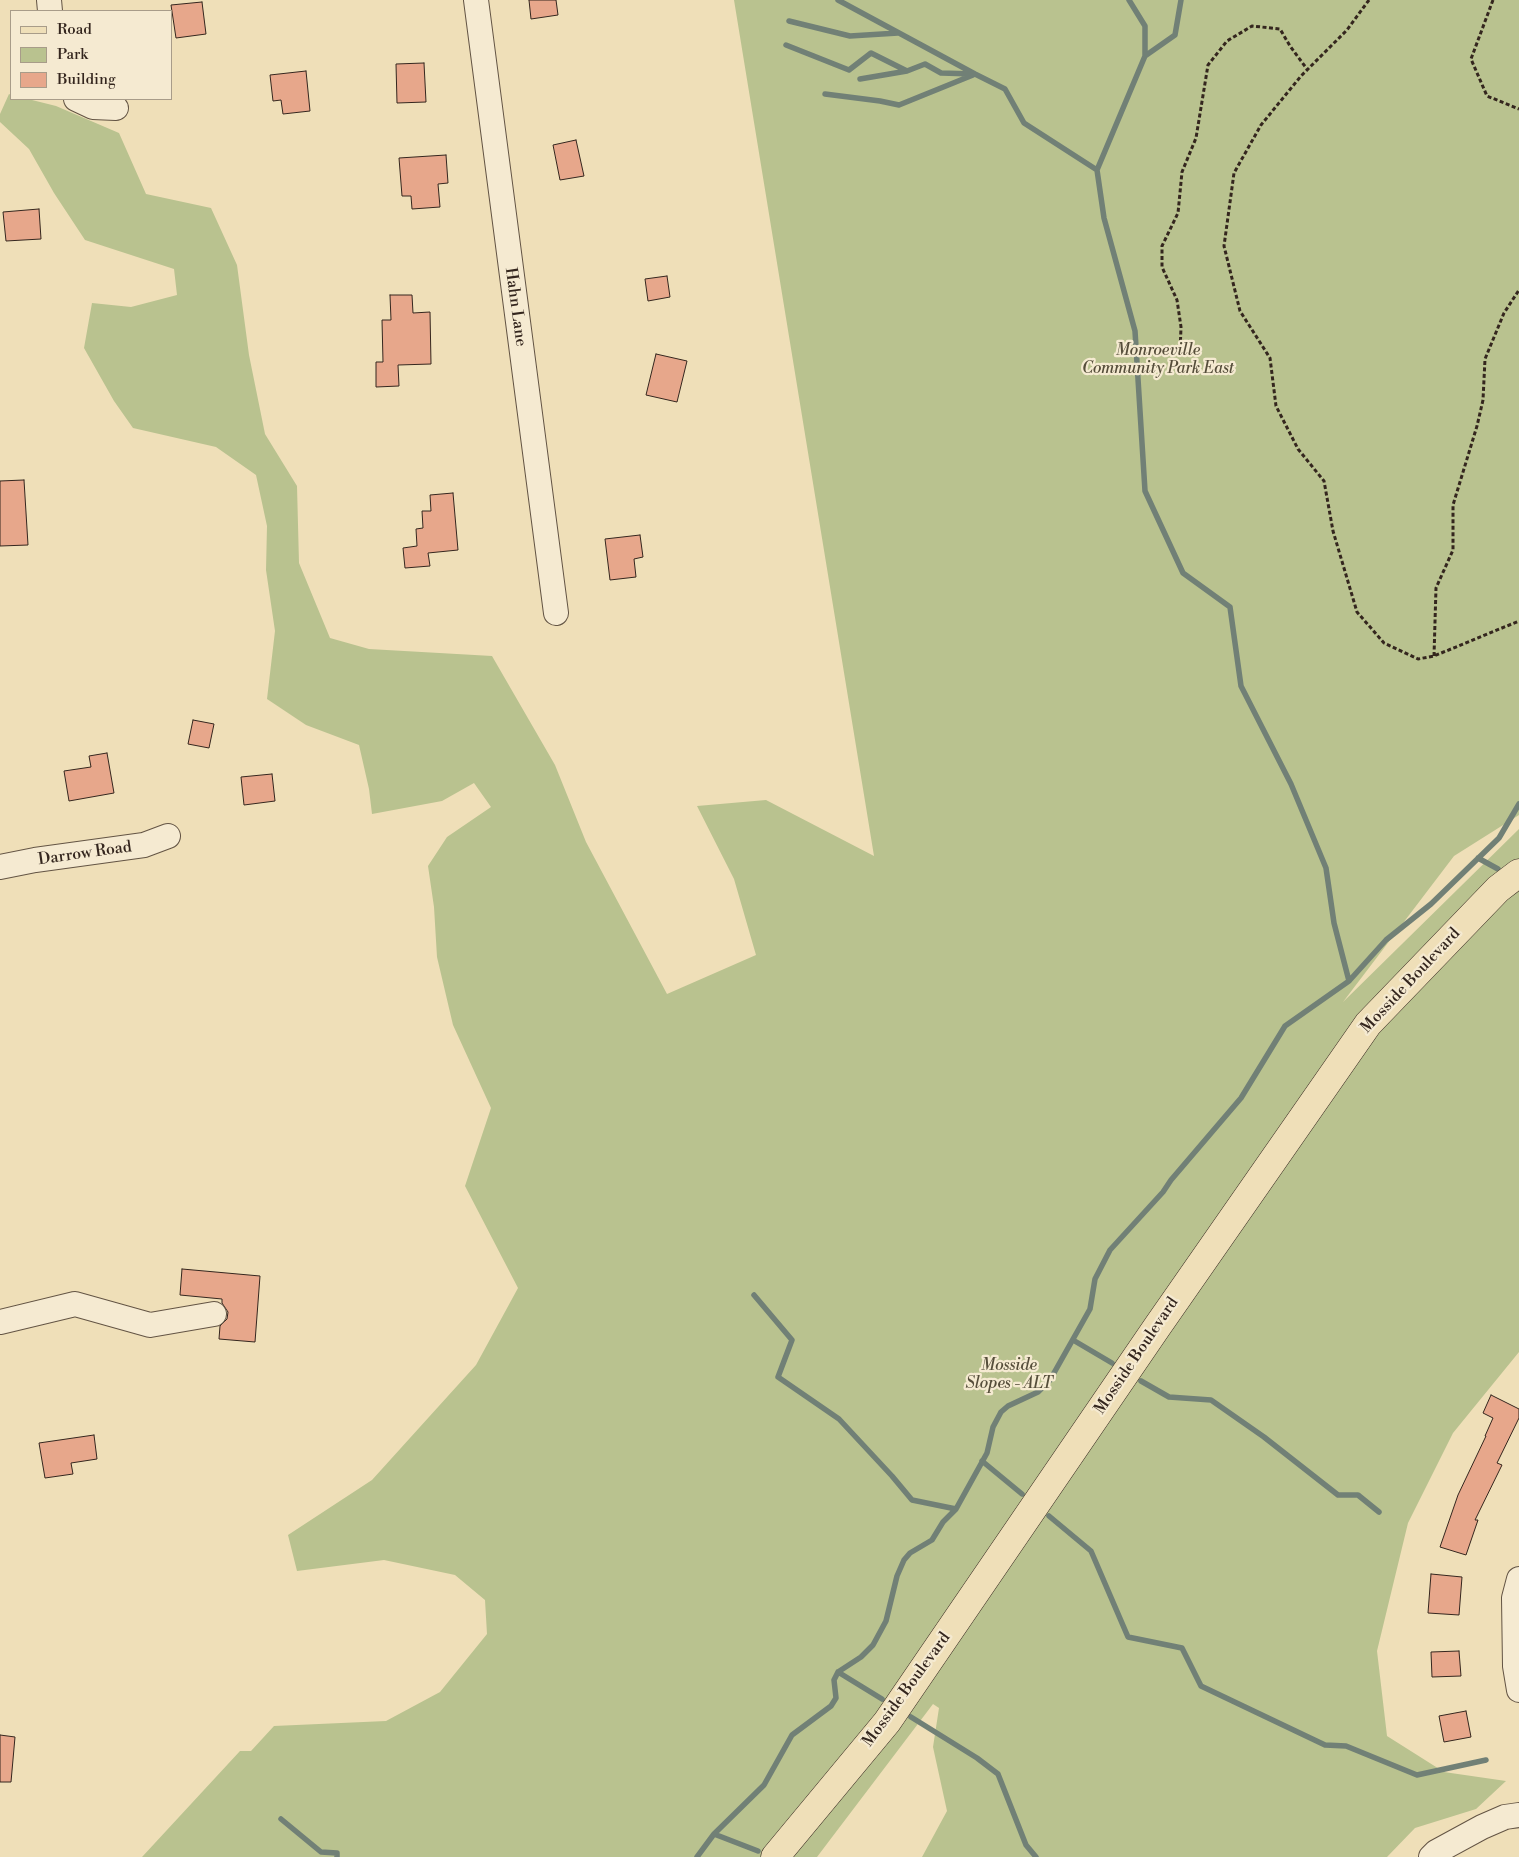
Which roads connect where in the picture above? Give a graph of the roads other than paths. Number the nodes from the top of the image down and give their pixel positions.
1 (476, 0) edge
2 (78, 100) edge
3 (116, 108) dead end
4 (556, 613) dead end
5 (168, 836) dead end
6 (0, 867) edge
7 (1519, 873) edge
8 (214, 1314) dead end
9 (0, 1322) edge
10 (1519, 1578) edge
11 (1519, 1690) edge
12 (1519, 1815) edge
13 (775, 1857) edge
14 (1431, 1857) edge

1 - 4 street, Hahn Lane
2 - 3 street
5 - 6 street, Darrow Road
7 - 13 main road, Mosside Boulevard
8 - 9 street
10 - 11 street
12 - 14 street

